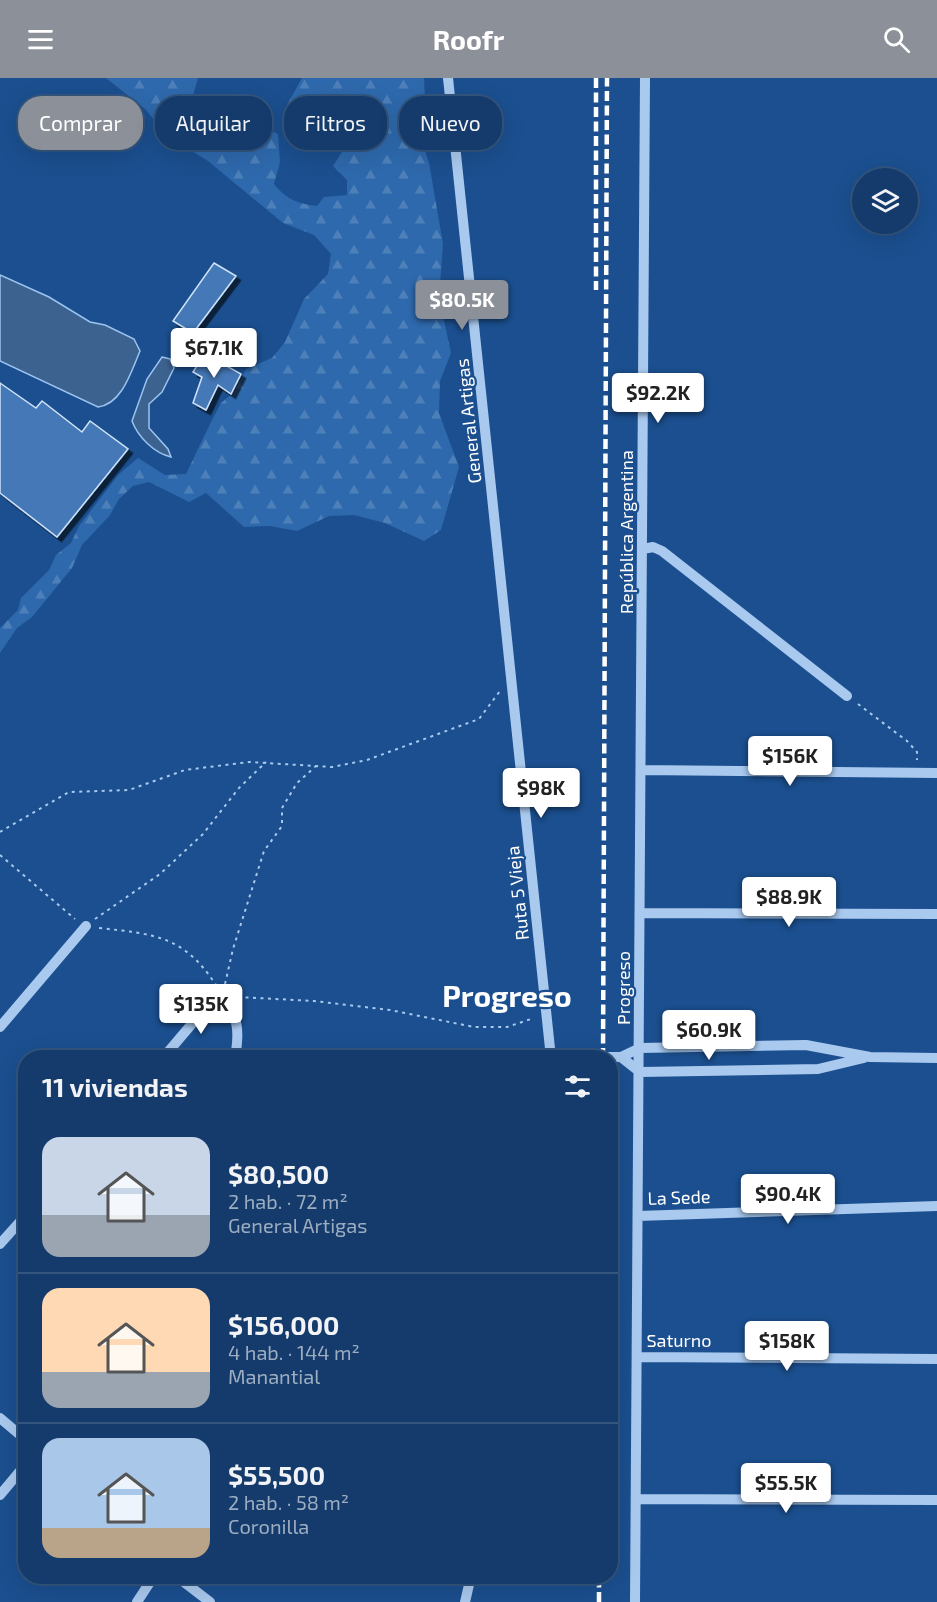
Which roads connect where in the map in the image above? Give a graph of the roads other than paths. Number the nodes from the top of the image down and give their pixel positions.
1 (448, 78) edge
2 (645, 78) edge
3 (643, 549) junction
4 (502, 582) joint
5 (847, 696) road end
6 (642, 770) junction
7 (937, 773) edge
8 (641, 913) junction
9 (937, 914) edge
10 (86, 926) road end
11 (0, 1027) edge
12 (640, 1048) junction
13 (170, 1050) edge
14 (236, 1050) edge
15 (550, 1050) edge
16 (621, 1057) joint
17 (870, 1057) junction
18 (937, 1058) edge
19 (640, 1072) junction
20 (937, 1206) edge
21 (638, 1215) junction
22 (18, 1224) edge
23 (0, 1244) edge
24 (637, 1357) junction
25 (937, 1359) edge
26 (0, 1418) edge
27 (18, 1433) edge
28 (18, 1474) edge
29 (0, 1495) edge
30 (636, 1500) junction
31 (937, 1500) edge
32 (148, 1584) edge
33 (186, 1584) edge
34 (469, 1584) edge
35 (136, 1602) edge
36 (210, 1602) edge
37 (465, 1602) edge
38 (635, 1602) edge

1 - 4 street, General Artigas
2 - 3 street, República Argentina
3 - 5 street
3 - 6 street, República Argentina
4 - 15 street, Ruta 5 Vieja
6 - 7 street
6 - 8 street, Progreso
8 - 9 street
8 - 12 street, Progreso
10 - 11 street
12 - 16 street
12 - 17 street
12 - 19 street, Progreso
13 - 14 street
16 - 19 street
17 - 18 street
17 - 19 street
19 - 21 street, Progreso
20 - 21 street, La Sede
21 - 24 street, Progreso
22 - 23 street
24 - 25 street, Saturno
24 - 30 street, Progreso
26 - 27 street
28 - 29 street
30 - 31 street
30 - 38 street, Progreso
32 - 35 street
33 - 36 street
34 - 37 street

